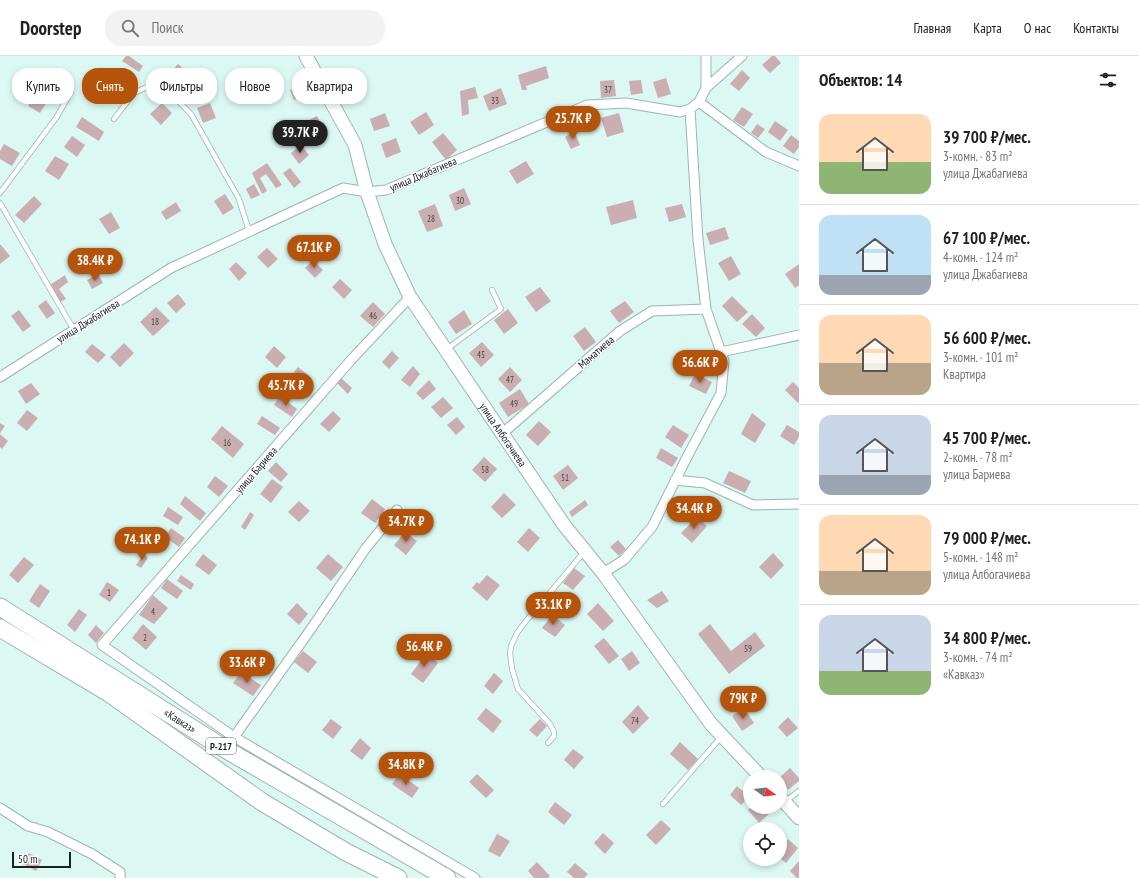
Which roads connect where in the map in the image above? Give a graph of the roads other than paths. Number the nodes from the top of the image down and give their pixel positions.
1 (306, 56) edge
2 (706, 56) edge
3 (742, 56) edge
4 (706, 88) junction
5 (700, 102) junction
6 (64, 104) edge
7 (690, 109) junction
8 (114, 119) dead end
9 (799, 166) edge
10 (367, 192) junction
11 (0, 193) edge
12 (0, 204) edge
13 (249, 231) junction
14 (492, 290) dead end
15 (410, 297) junction
16 (706, 309) junction
17 (74, 330) junction
18 (797, 337) edge
19 (446, 349) junction
20 (721, 352) junction
21 (0, 377) edge
22 (503, 433) junction
23 (675, 480) junction
24 (799, 504) edge
25 (397, 510) dead end
26 (585, 551) junction
27 (603, 573) junction
28 (0, 607) edge
29 (0, 628) edge
30 (722, 736) junction
31 (234, 737) junction
32 (548, 743) dead end
33 (754, 770) edge
34 (799, 790) edge
35 (787, 797) edge
36 (663, 804) dead end
37 (787, 805) edge
38 (0, 808) edge
39 (799, 818) edge
40 (120, 878) edge
41 (398, 878) edge
42 (447, 878) edge
43 (474, 878) edge

1 - 10 street, улица Албогачиева
2 - 4 street
3 - 4 street
4 - 5 street
5 - 7 street
5 - 9 street
6 - 11 lane
7 - 10 street, улица Джабагиева
7 - 16 street
8 - 13 lane
10 - 13 street, улица Джабагиева
10 - 15 street, улица Албогачиева
12 - 17 lane
13 - 17 street, улица Джабагиева
14 - 19 lane
15 - 19 street, улица Албогачиева
15 - 31 street, улица Бариева
16 - 20 street
16 - 22 street, Маматиева
17 - 21 street, улица Джабагиева
18 - 20 street
19 - 22 street, улица Албогачиева
20 - 23 street
22 - 26 street, улица Албогачиева
23 - 24 street
23 - 27 street
25 - 31 street
26 - 27 street, улица Албогачиева
26 - 32 lane
27 - 30 street, улица Албогачиева
28 - 42 highway, «Кавказ» / Р-217
29 - 41 highway, «Кавказ» / Р-217
30 - 33 street, улица Албогачиева
30 - 36 lane
31 - 43 street
34 - 35 lane
37 - 39 street
38 - 40 street

